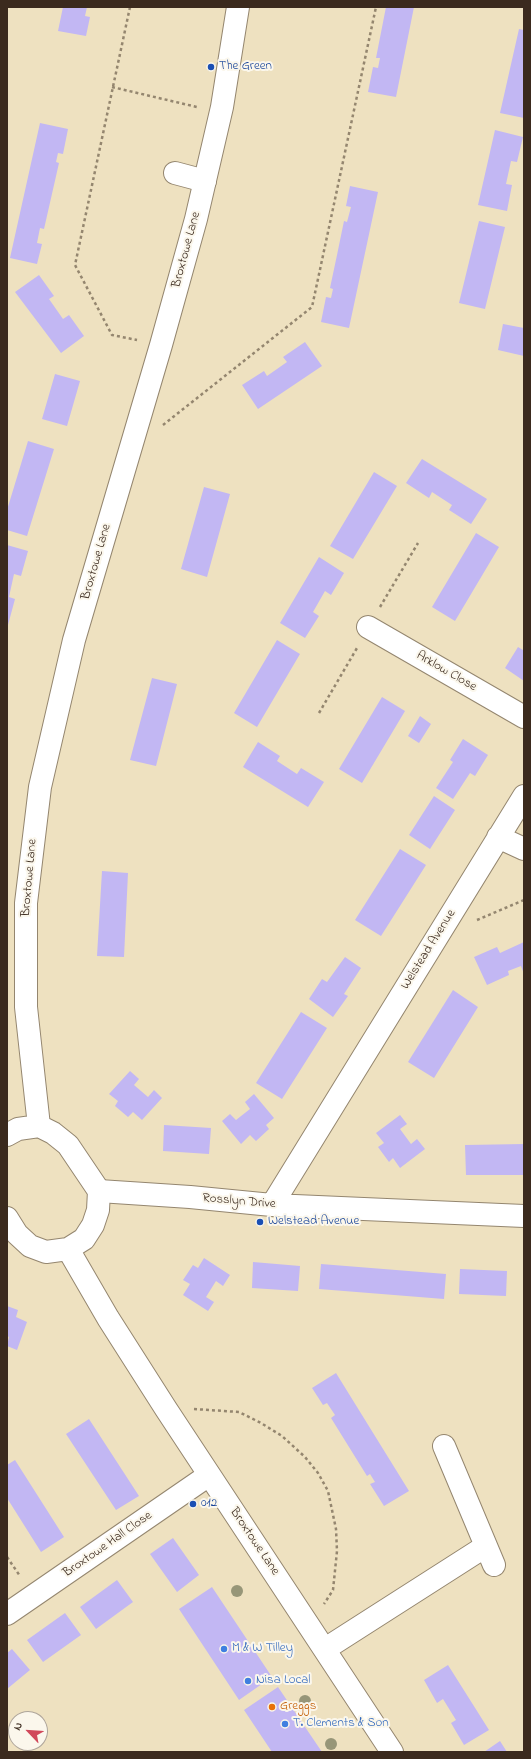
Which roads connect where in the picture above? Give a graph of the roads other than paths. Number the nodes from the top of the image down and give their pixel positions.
1 (238, 7) edge
2 (175, 173) dead end
3 (205, 181) junction
4 (368, 627) dead end
5 (524, 717) edge
6 (524, 796) edge
7 (498, 838) junction
8 (524, 849) edge
9 (39, 1126) junction
10 (7, 1135) edge
11 (99, 1192) junction
12 (272, 1205) junction
13 (524, 1216) edge
14 (10, 1230) edge
15 (68, 1249) junction
16 (444, 1446) dead end
17 (209, 1475) junction
18 (7, 1614) edge
19 (325, 1649) junction
20 (392, 1752) edge

1 - 3 main road, Broxtowe Lane
2 - 3 main road
3 - 9 main road, Broxtowe Lane
4 - 5 main road, Arklow Close
6 - 7 main road, Welstead Avenue
7 - 8 main road
7 - 12 main road, Welstead Avenue
9 - 10 main road
9 - 11 main road
11 - 12 main road, Rosslyn Drive
11 - 15 main road
12 - 13 main road, Rosslyn Drive
14 - 15 main road
15 - 17 main road, Broxtowe Lane
16 - 19 main road
17 - 18 main road, Broxtowe Hall Close
17 - 19 main road, Broxtowe Lane
19 - 20 main road, Broxtowe Lane

